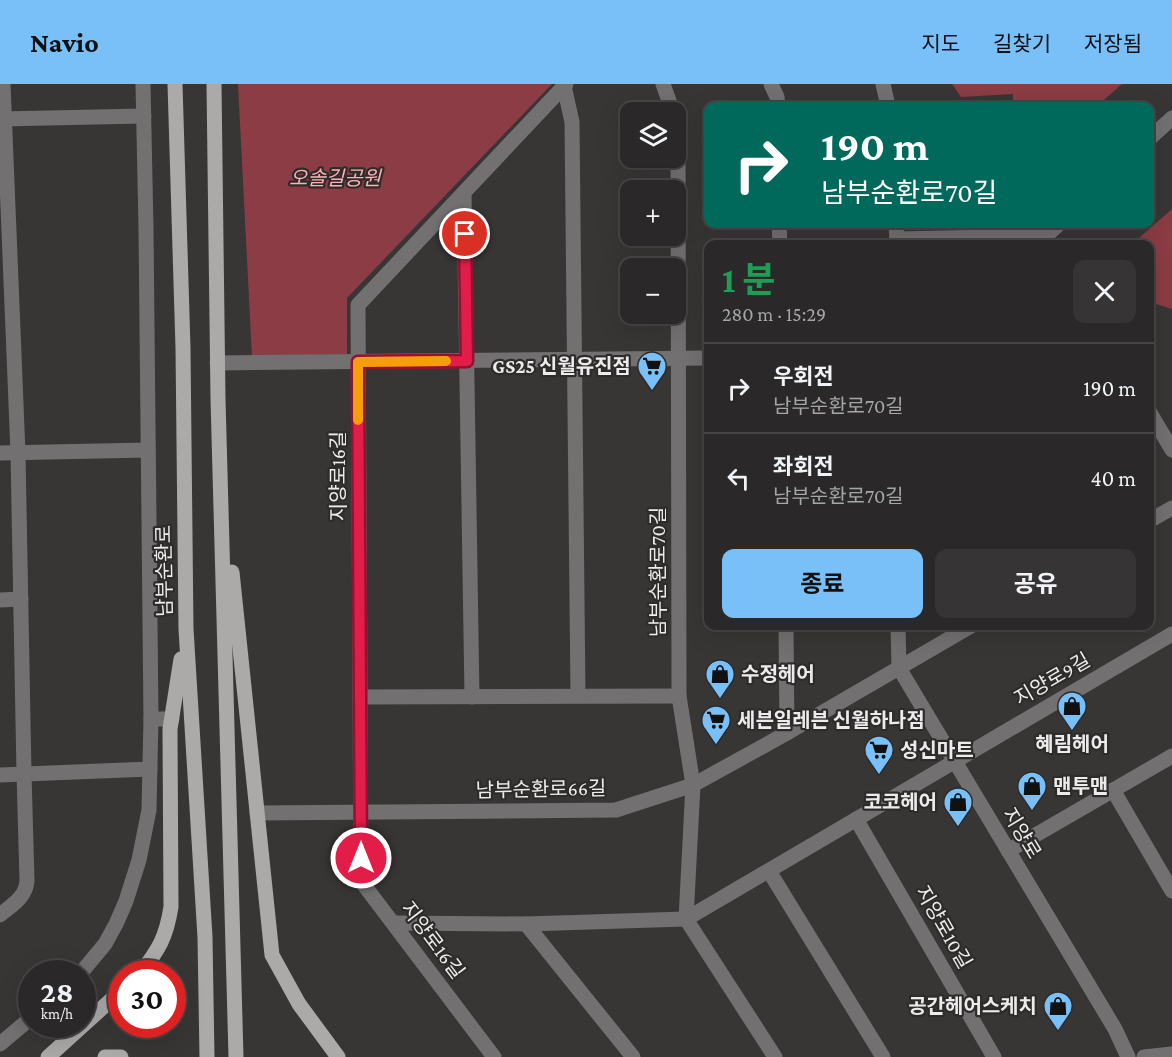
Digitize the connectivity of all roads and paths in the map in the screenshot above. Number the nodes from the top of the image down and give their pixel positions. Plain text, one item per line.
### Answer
1 (3, 84) edge
2 (143, 84) edge
3 (175, 84) edge
4 (214, 84) edge
5 (663, 84) edge
6 (771, 84) edge
7 (883, 84) edge
8 (565, 85) edge
9 (669, 102) edge
10 (777, 102) edge
11 (887, 102) edge
12 (144, 117) junction
13 (1172, 118) edge
14 (2, 119) edge
15 (1154, 134) edge
16 (678, 168) edge
17 (464, 192) junction
18 (897, 236) edge
19 (1049, 240) edge
20 (679, 358) junction
21 (704, 358) edge
22 (574, 359) junction
23 (467, 361) junction
24 (358, 362) junction
25 (217, 363) junction
26 (1154, 419) edge
27 (148, 450) junction
28 (1172, 450) edge
29 (0, 453) edge
30 (18, 453) junction
31 (220, 457) junction
32 (1172, 508) edge
33 (1154, 518) edge
34 (21, 599) junction
35 (0, 600) edge
36 (186, 629) junction
37 (786, 630) edge
38 (898, 630) edge
39 (964, 630) edge
40 (1172, 634) edge
41 (899, 668) junction
42 (578, 696) junction
43 (679, 696) junction
44 (360, 697) junction
45 (472, 697) junction
46 (151, 719) junction
47 (172, 719) junction
48 (788, 733) junction
49 (1172, 756) edge
50 (954, 761) junction
51 (150, 769) junction
52 (24, 774) junction
53 (0, 775) edge
54 (693, 785) junction
55 (1113, 790) junction
56 (257, 813) junction
57 (361, 813) junction
58 (856, 819) junction
59 (1008, 851) junction
60 (769, 870) junction
61 (1172, 891) edge
62 (0, 915) edge
63 (686, 919) junction
64 (394, 923) junction
65 (526, 924) junction
66 (92, 960) edge
67 (151, 960) edge
68 (108, 1003) edge
69 (18, 1029) edge
70 (0, 1044) edge
71 (1172, 1054) edge
72 (48, 1057) edge
73 (105, 1057) edge
74 (121, 1057) edge
75 (207, 1057) edge
76 (236, 1057) edge
77 (338, 1057) edge
78 (494, 1057) edge
79 (633, 1057) edge
80 (775, 1057) edge
81 (883, 1057) edge
82 (994, 1057) edge
83 (1128, 1057) edge
84 (1144, 1057) edge

1 - 14 street
2 - 12 street, 남부순환로
3 - 36 main road, 남부순환로
4 - 25 main road
5 - 9 street
6 - 10 street
7 - 11 street
8 - 17 street
8 - 22 street
12 - 14 street
12 - 27 street, 남부순환로
13 - 15 street
14 - 30 street
16 - 20 street, 남부순환로70길
17 - 23 street
17 - 24 street
18 - 19 street
20 - 21 street
20 - 22 street
20 - 43 street, 남부순환로70길
22 - 23 street
22 - 42 street
23 - 24 street
23 - 45 street
24 - 25 street
24 - 44 street, 지양로16길
25 - 31 main road
26 - 28 street
27 - 30 street
27 - 46 street, 남부순환로
29 - 30 street
30 - 34 street
31 - 56 main road
31 - 76 main road
32 - 33 street
34 - 35 street
34 - 52 street
36 - 47 main road
36 - 75 main road, 남부순환로
37 - 48 street
38 - 41 street, 지양로
39 - 41 street, 남부순환로66길
40 - 50 street, 지양로9길
41 - 48 street, 남부순환로66길
41 - 50 street, 지양로
42 - 43 street
42 - 45 street
43 - 54 street, 남부순환로70길
44 - 45 street
44 - 57 street, 지양로16길
46 - 47 street
46 - 51 street, 남부순환로
47 - 67 main road
48 - 54 street, 남부순환로66길
49 - 55 street
50 - 58 street
50 - 59 street, 지양로
51 - 52 street
51 - 66 street, 남부순환로
52 - 53 street
52 - 62 street
54 - 57 street, 남부순환로66길
54 - 63 street
55 - 59 street
55 - 61 street
56 - 57 street, 남부순환로66길
56 - 77 main road
57 - 64 street, 지양로16길
58 - 60 street
58 - 82 street, 지양로10길
59 - 83 street, 지양로
60 - 63 street
60 - 81 street
63 - 65 street
63 - 80 street
64 - 65 street
64 - 78 street, 지양로16길
65 - 79 street
68 - 72 main road
69 - 70 street
71 - 84 street
73 - 74 main road

